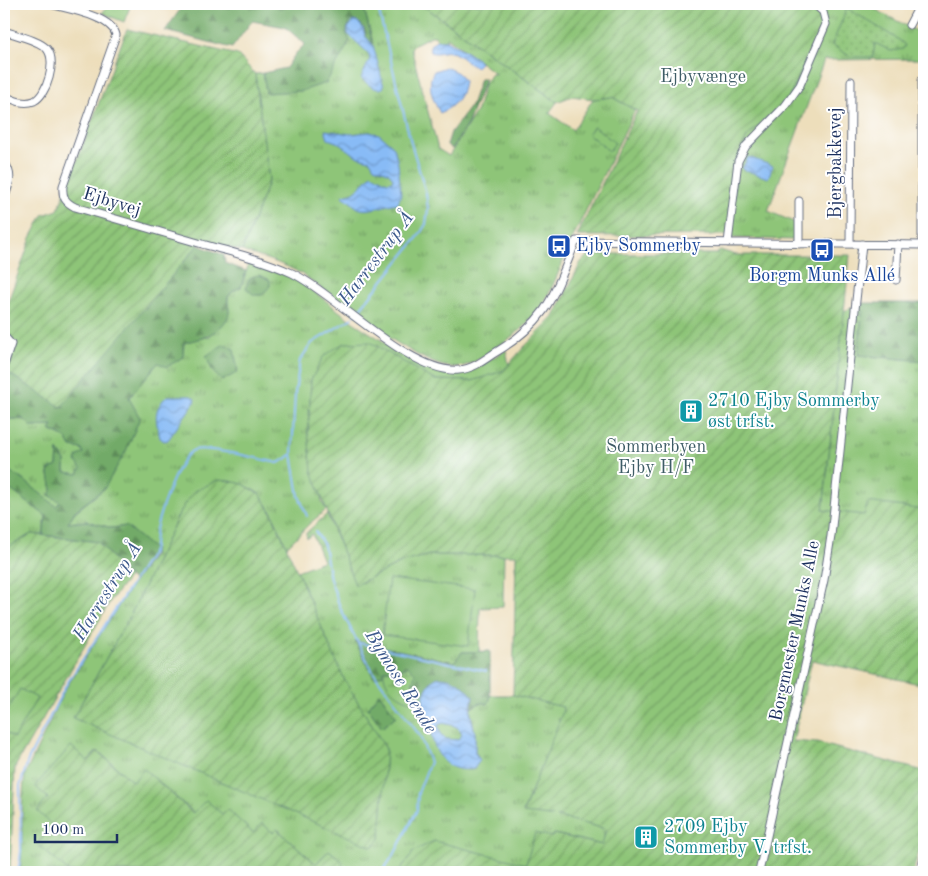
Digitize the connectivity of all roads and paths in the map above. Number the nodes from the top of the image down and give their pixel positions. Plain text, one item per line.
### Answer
1 (50, 4) edge
2 (814, 4) edge
3 (920, 4) edge
4 (909, 25) dead end
5 (4, 31) edge
6 (922, 80) dead end
7 (851, 81) dead end
8 (4, 96) edge
9 (4, 162) edge
10 (4, 199) edge
11 (799, 201) dead end
12 (576, 241) joint
13 (728, 243) junction
14 (799, 244) junction
15 (850, 244) junction
16 (862, 244) junction
17 (898, 244) junction
18 (923, 245) edge
19 (896, 280) dead end
20 (4, 336) edge
21 (4, 365) edge
22 (924, 858) edge
23 (759, 872) edge
24 (920, 872) edge

1 - 12 street, Ejbyvej
2 - 13 street
3 - 4 street
5 - 8 street
6 - 18 street, Bjergbakkevej
7 - 15 street, Bjergbakkevej
9 - 10 street
11 - 14 street, Bjergbakkevej
12 - 13 street, Bjergbakkevej
13 - 14 street, Bjergbakkevej
14 - 15 street, Bjergbakkevej
15 - 16 street, Bjergbakkevej
16 - 17 street, Bjergbakkevej
16 - 23 street, Borgmester Munks Alle
17 - 18 street, Bjergbakkevej
17 - 19 street
20 - 21 street
22 - 24 street

